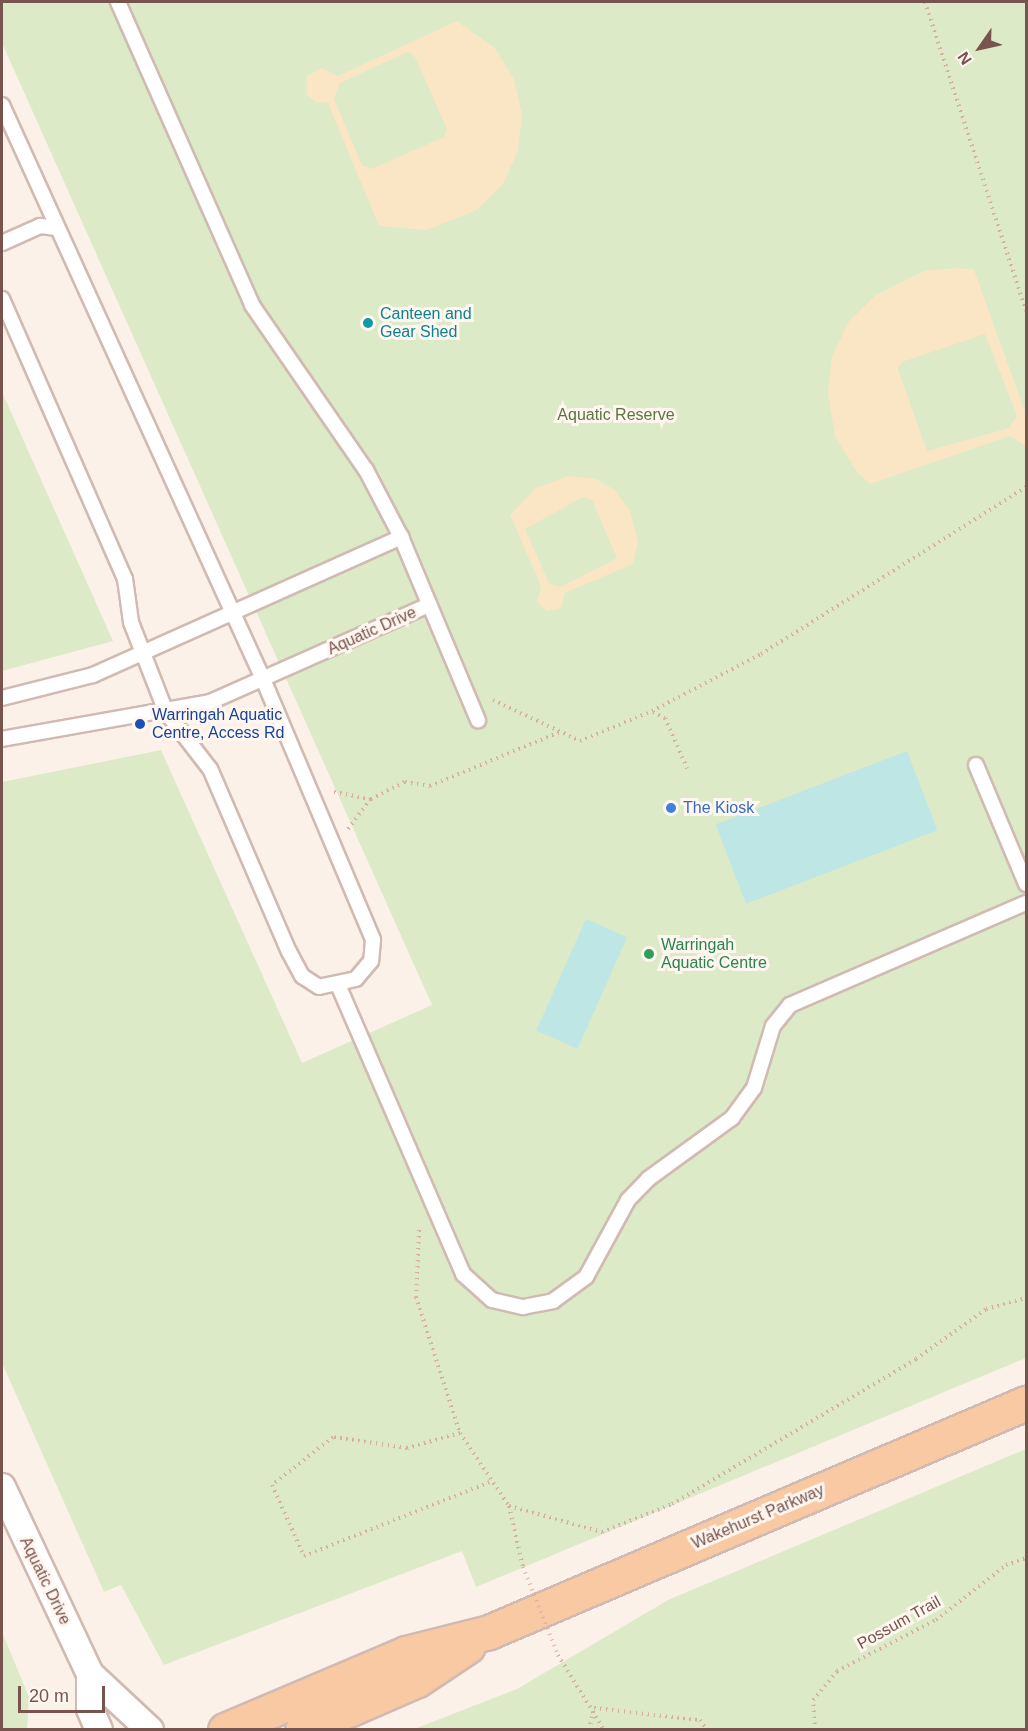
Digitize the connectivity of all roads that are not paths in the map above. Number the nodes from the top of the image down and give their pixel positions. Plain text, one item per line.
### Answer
1 (118, 2) edge
2 (2, 105) edge
3 (57, 228) junction
4 (2, 243) edge
5 (2, 299) edge
6 (401, 537) junction
7 (429, 605) junction
8 (231, 610) junction
9 (142, 653) junction
10 (263, 679) junction
11 (2, 698) edge
12 (166, 712) junction
13 (478, 720) dead end
14 (2, 739) edge
15 (976, 765) dead end
16 (1026, 884) edge
17 (1026, 903) edge
18 (339, 987) junction
19 (1026, 1403) edge
20 (2, 1487) edge
21 (489, 1632) junction
22 (90, 1674) junction
23 (99, 1730) edge
24 (150, 1730) edge
25 (225, 1730) edge
26 (302, 1730) edge

1 - 6 lane, Aquatic Drive
2 - 3 lane
3 - 4 lane
3 - 8 lane
5 - 9 lane
6 - 7 lane, Aquatic Drive
6 - 8 lane
7 - 10 lane, Aquatic Drive
7 - 13 lane
8 - 9 lane
8 - 10 lane
9 - 11 lane
9 - 12 lane
10 - 12 lane, Aquatic Drive
10 - 18 lane
12 - 14 lane, Aquatic Drive
12 - 18 lane
15 - 16 lane
17 - 18 lane
19 - 21 main road, Wakehurst Parkway
20 - 22 street, Aquatic Drive
21 - 25 main road, Wakehurst Parkway
21 - 26 main road, Wakehurst Parkway
22 - 23 street, Aquatic Drive
22 - 24 street, Aquatic Drive

